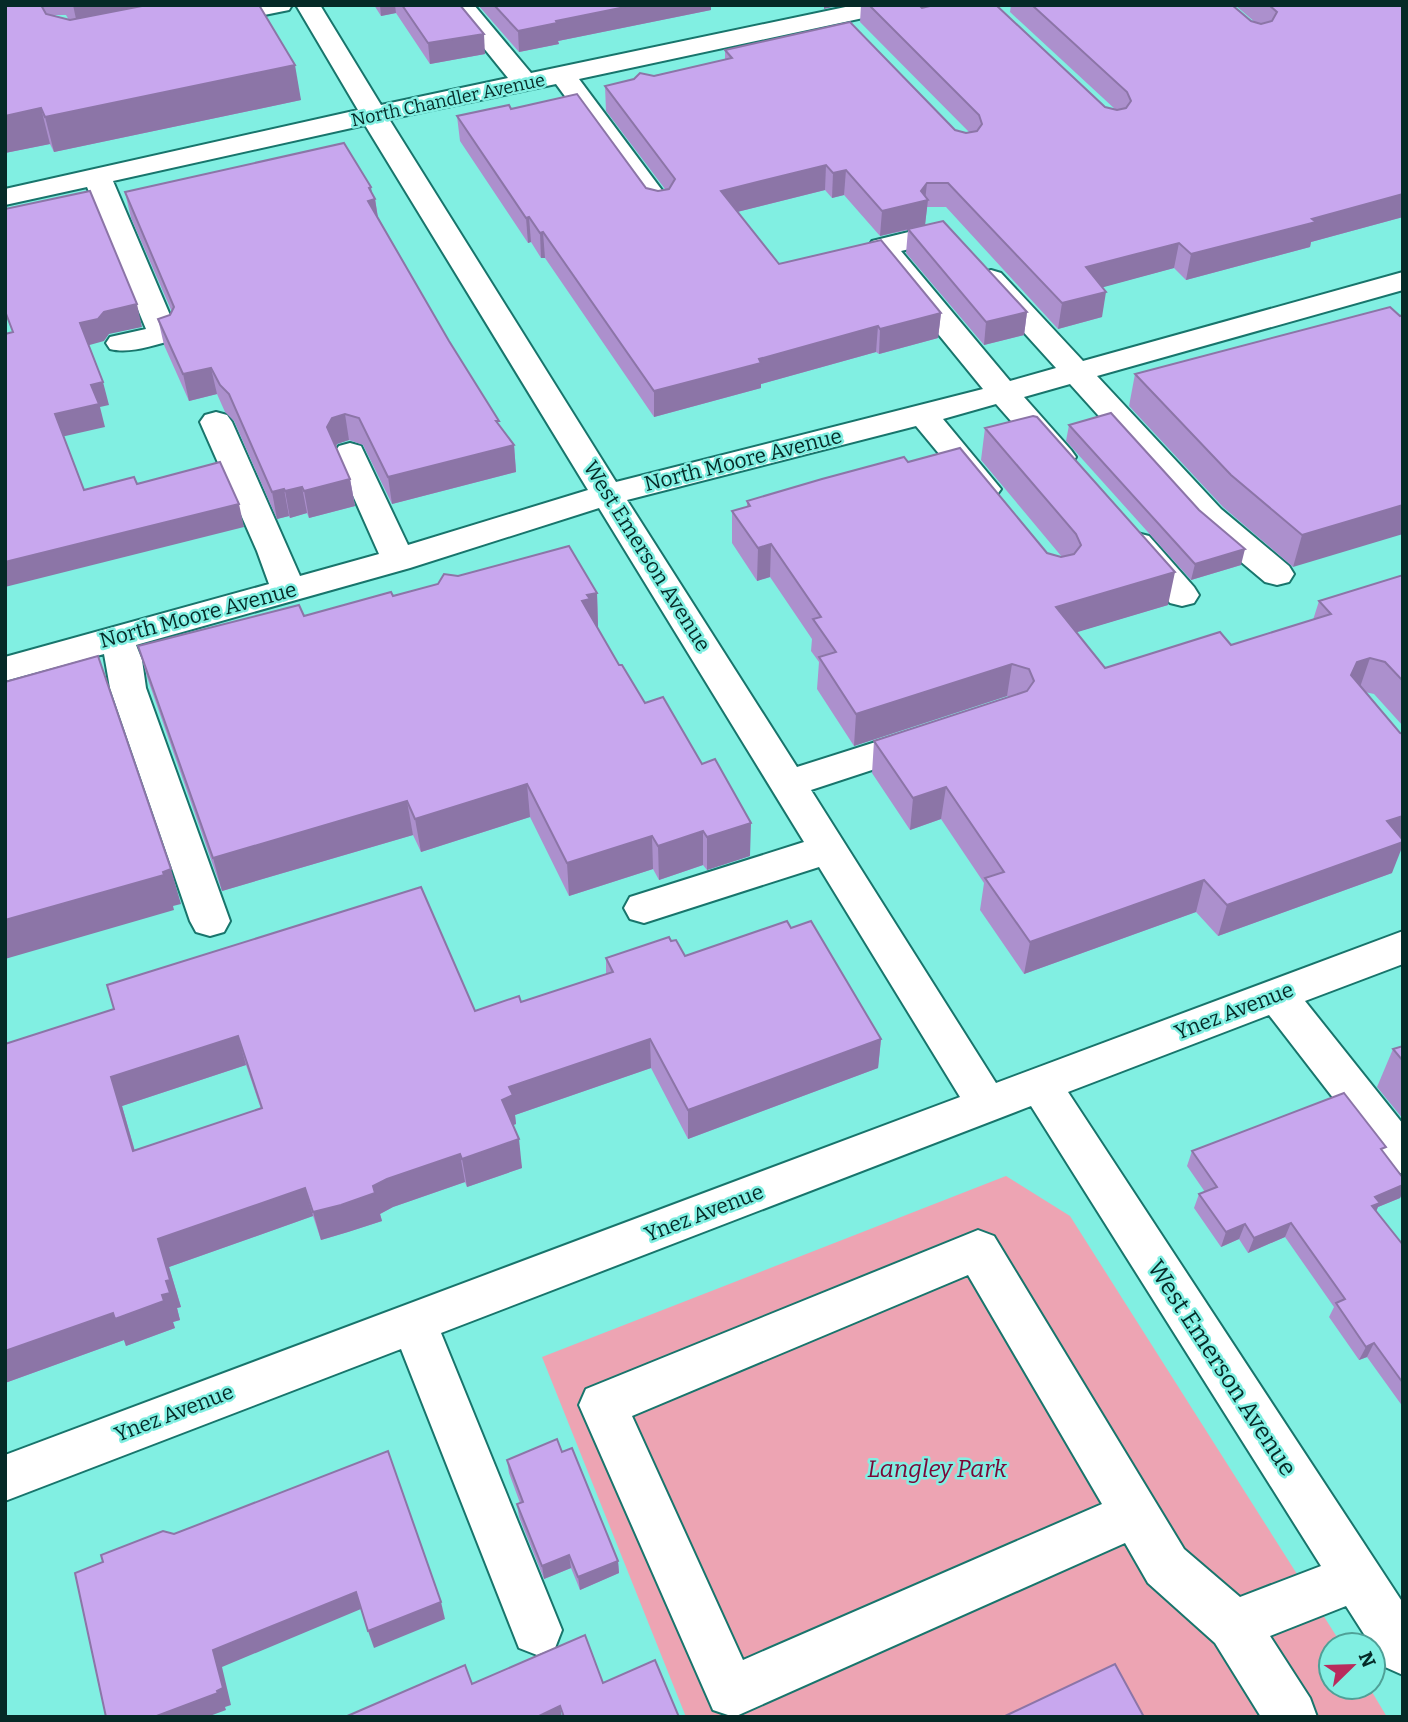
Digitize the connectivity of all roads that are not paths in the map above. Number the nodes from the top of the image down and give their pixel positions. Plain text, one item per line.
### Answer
1 (280, 5) edge
2 (308, 5) edge
3 (461, 5) edge
4 (891, 5) edge
5 (824, 14) edge
6 (187, 23) edge
7 (857, 37) edge
8 (564, 76) junction
9 (526, 84) junction
10 (374, 115) junction
11 (97, 177) junction
12 (5, 197) edge
13 (659, 205) edge
14 (1403, 281) edge
15 (1365, 291) junction
16 (1394, 318) edge
17 (121, 343) dead end
18 (1075, 373) junction
19 (1003, 393) junction
20 (923, 415) junction
21 (216, 422) dead end
22 (350, 453) edge
23 (1083, 484) edge
24 (609, 494) junction
25 (1006, 515) edge
26 (1119, 524) edge
27 (398, 560) junction
28 (1277, 574) dead end
29 (288, 590) junction
30 (1182, 595) dead end
31 (116, 638) junction
32 (5, 668) edge
33 (955, 729) edge
34 (788, 784) junction
35 (828, 849) junction
36 (644, 908) dead end
37 (211, 921) dead end
38 (1403, 947) edge
39 (1276, 994) junction
40 (1041, 1086) junction
41 (988, 1105) junction
42 (1403, 1156) edge
43 (414, 1322) junction
44 (5, 1478) edge
45 (1136, 1513) junction
46 (1357, 1577) junction
47 (1233, 1625) junction
48 (537, 1630) dead end
49 (1403, 1649) edge
50 (1291, 1717) edge

1 - 6 street
2 - 10 street, West Emerson Avenue
3 - 9 street
4 - 5 street, North Chandler Avenue
5 - 7 street
5 - 8 street, North Chandler Avenue
8 - 9 street, North Chandler Avenue
8 - 13 street
9 - 10 street, North Chandler Avenue
10 - 11 street, North Chandler Avenue
10 - 24 street, West Emerson Avenue
11 - 12 street, North Chandler Avenue
11 - 17 street
14 - 15 street, North Moore Avenue
15 - 16 street
15 - 18 street, North Moore Avenue
18 - 19 street, North Moore Avenue
18 - 19 street
18 - 28 street
19 - 20 street, North Moore Avenue
19 - 23 street
20 - 24 street, North Moore Avenue
20 - 25 street
21 - 29 street
22 - 27 street
24 - 27 street, North Moore Avenue
24 - 34 street, West Emerson Avenue
26 - 30 street
27 - 29 street, North Moore Avenue
29 - 31 street, North Moore Avenue
31 - 32 street, North Moore Avenue
31 - 37 street
33 - 34 street
34 - 35 street, West Emerson Avenue
35 - 36 street
35 - 41 street, West Emerson Avenue
38 - 39 street, Ynez Avenue
39 - 40 street, Ynez Avenue
39 - 42 street
40 - 41 street, Ynez Avenue
40 - 46 street, West Emerson Avenue
41 - 43 street, Ynez Avenue
43 - 44 street, Ynez Avenue
43 - 48 street
45 - 45 street
45 - 47 street
46 - 47 street
46 - 49 street, West Emerson Avenue
47 - 50 street

